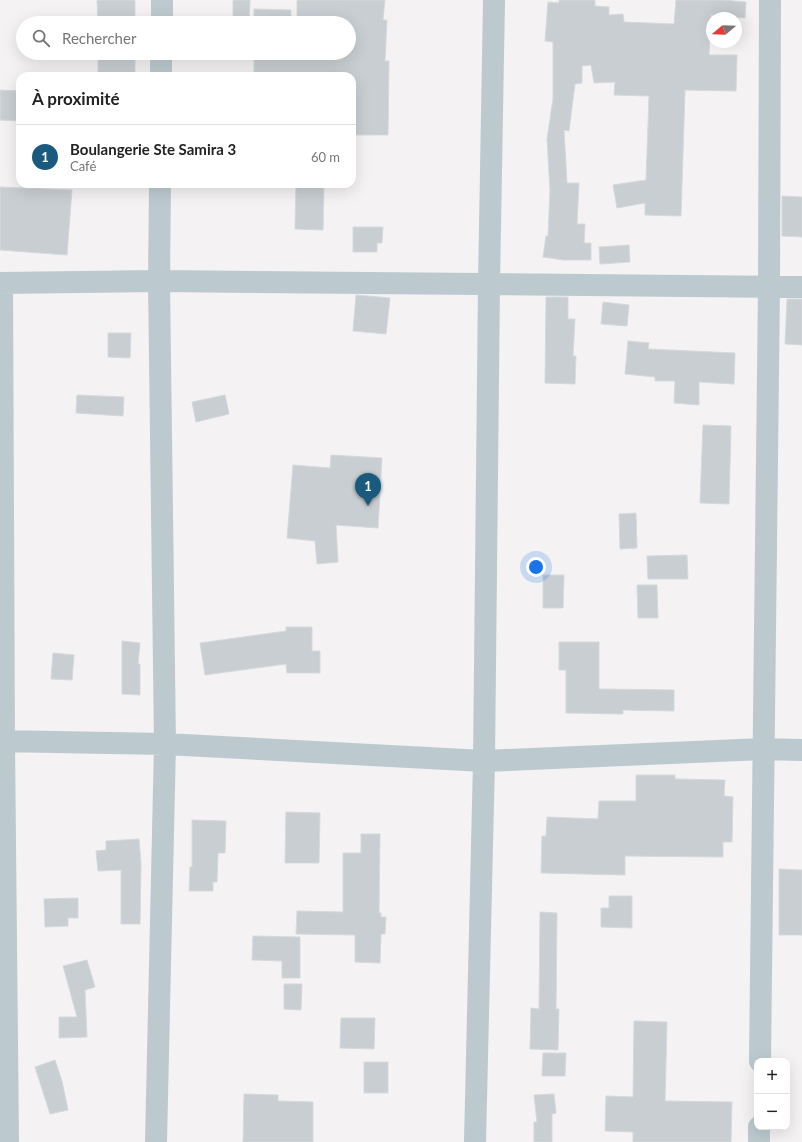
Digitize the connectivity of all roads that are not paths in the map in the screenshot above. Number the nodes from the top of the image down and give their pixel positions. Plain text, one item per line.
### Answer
1 (162, 0) edge
2 (494, 0) edge
3 (770, 0) edge
4 (162, 16) edge
5 (161, 60) edge
6 (161, 72) edge
7 (160, 188) edge
8 (158, 281) junction
9 (1, 283) edge
10 (489, 284) junction
11 (769, 286) junction
12 (802, 287) edge
13 (2, 741) edge
14 (165, 744) junction
15 (763, 749) junction
16 (802, 750) edge
17 (484, 761) junction
18 (760, 1058) edge
19 (759, 1130) edge
20 (8, 1142) edge
21 (156, 1142) edge
22 (475, 1142) edge
23 (759, 1142) edge

1 - 4 street
2 - 10 street
3 - 11 street
5 - 6 street
7 - 8 street
8 - 9 street
8 - 10 street
8 - 14 street
9 - 13 street
10 - 11 street
10 - 17 street
11 - 12 street
11 - 15 street
13 - 14 street
13 - 20 street
14 - 17 street
14 - 21 street
15 - 16 street
15 - 17 street
15 - 18 street
17 - 22 street
19 - 23 street

